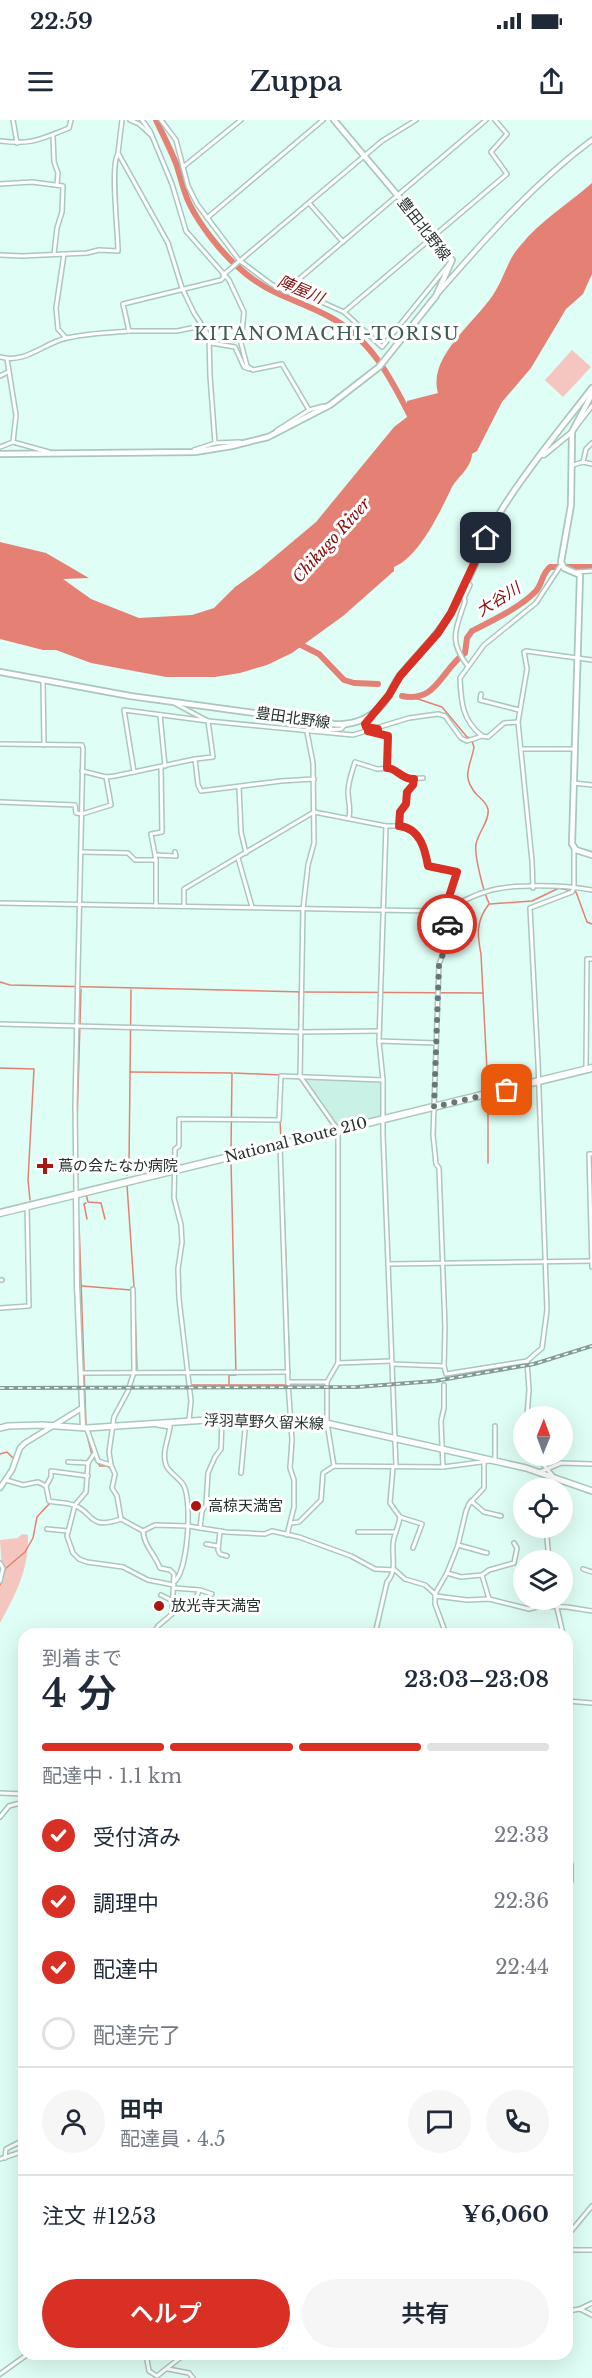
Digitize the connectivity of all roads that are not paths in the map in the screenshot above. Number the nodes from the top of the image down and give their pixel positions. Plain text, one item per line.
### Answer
1 (13, 120) edge
2 (70, 120) edge
3 (122, 120) edge
4 (130, 120) edge
5 (142, 120) edge
6 (160, 120) edge
7 (241, 120) edge
8 (323, 120) edge
9 (334, 120) edge
10 (416, 120) edge
11 (486, 120) edge
12 (495, 120) edge
13 (53, 136) junction
14 (152, 137) junction
15 (592, 140) edge
16 (0, 141) edge
17 (17, 143) junction
18 (118, 153) junction
19 (364, 156) junction
20 (183, 167) junction
21 (0, 184) edge
22 (57, 185) junction
23 (398, 195) junction
24 (309, 202) junction
25 (207, 218) junction
26 (433, 237) junction
27 (343, 242) junction
28 (54, 254) junction
29 (64, 254) junction
30 (0, 255) edge
31 (239, 260) junction
32 (452, 260) junction
33 (224, 276) junction
34 (182, 288) junction
35 (285, 291) junction
36 (436, 296) junction
37 (344, 312) junction
38 (202, 326) junction
39 (129, 330) junction
40 (66, 338) junction
41 (211, 343) junction
42 (0, 357) edge
43 (7, 359) junction
44 (249, 369) junction
45 (8, 372) junction
46 (0, 376) edge
47 (592, 388) edge
48 (592, 394) edge
49 (330, 405) junction
50 (592, 406) edge
51 (309, 410) junction
52 (572, 432) junction
53 (268, 437) junction
54 (13, 442) junction
55 (251, 442) junction
56 (215, 443) junction
57 (592, 443) edge
58 (0, 447) edge
59 (191, 452) junction
60 (0, 454) edge
61 (56, 454) junction
62 (541, 454) junction
63 (583, 462) junction
64 (592, 464) edge
65 (573, 465) junction
66 (561, 565) junction
67 (592, 571) edge
68 (576, 572) junction
69 (466, 582) junction
70 (577, 657) junction
71 (592, 660) edge
72 (467, 665) junction
73 (0, 672) edge
74 (43, 681) junction
75 (481, 694) dead end
76 (174, 703) junction
77 (519, 711) junction
78 (373, 714) junction
79 (160, 715) junction
80 (208, 721) junction
81 (518, 722) junction
82 (346, 724) junction
83 (378, 729) junction
84 (368, 731) junction
85 (308, 732) junction
86 (482, 736) junction
87 (0, 744) edge
88 (44, 745) junction
89 (521, 749) junction
90 (574, 749) junction
91 (195, 759) junction
92 (163, 766) junction
93 (387, 768) junction
94 (82, 771) junction
95 (134, 772) junction
96 (106, 777) junction
97 (423, 778) dead end
98 (314, 779) junction
99 (414, 779) junction
100 (573, 783) junction
101 (592, 785) edge
102 (239, 786) junction
103 (0, 802) edge
104 (314, 812) junction
105 (82, 814) junction
106 (349, 818) junction
107 (386, 826) junction
108 (399, 826) junction
109 (574, 847) junction
110 (81, 852) junction
111 (175, 852) dead end
112 (246, 853) junction
113 (592, 855) edge
114 (155, 857) junction
115 (238, 858) junction
116 (574, 887) junction
117 (533, 888) junction
118 (592, 890) edge
119 (0, 903) edge
120 (81, 905) junction
121 (156, 906) junction
122 (184, 906) junction
123 (252, 907) junction
124 (303, 909) junction
125 (446, 909) junction
126 (383, 910) junction
127 (592, 959) edge
128 (0, 1024) edge
129 (78, 1026) junction
130 (380, 1031) junction
131 (301, 1032) junction
132 (379, 1041) junction
133 (436, 1043) junction
134 (589, 1069) edge
135 (300, 1076) junction
136 (383, 1080) junction
137 (539, 1082) junction
138 (434, 1107) junction
139 (383, 1119) junction
140 (338, 1130) junction
141 (280, 1145) junction
142 (592, 1154) edge
143 (174, 1169) junction
144 (591, 1184) edge
145 (76, 1193) junction
146 (27, 1205) junction
147 (0, 1213) edge
148 (592, 1261) edge
149 (442, 1262) junction
150 (545, 1262) junction
151 (388, 1264) junction
152 (592, 1267) edge
153 (133, 1288) dead end
154 (0, 1308) edge
155 (527, 1361) junction
156 (338, 1363) junction
157 (391, 1363) junction
158 (444, 1366) junction
159 (134, 1372) junction
160 (288, 1372) junction
161 (81, 1373) junction
162 (188, 1373) junction
163 (288, 1382) junction
164 (327, 1382) junction
165 (444, 1385) dead end
166 (527, 1406) edge
167 (82, 1407) junction
168 (222, 1419) junction
169 (246, 1419) junction
170 (291, 1420) junction
171 (188, 1421) junction
172 (327, 1423) junction
173 (170, 1424) junction
174 (53, 1425) junction
175 (113, 1426) junction
176 (495, 1426) dead end
177 (0, 1428) edge
178 (85, 1428) junction
179 (394, 1438) junction
180 (441, 1448) junction
181 (94, 1454) junction
182 (68, 1461) dead end
183 (493, 1461) junction
184 (88, 1463) junction
185 (484, 1463) junction
186 (592, 1464) edge
187 (111, 1465) junction
188 (334, 1466) junction
189 (394, 1466) junction
190 (545, 1466) edge
191 (443, 1467) junction
192 (548, 1469) junction
193 (540, 1472) junction
194 (241, 1473) dead end
195 (88, 1476) junction
196 (553, 1476) junction
197 (6, 1480) junction
198 (46, 1486) junction
199 (0, 1488) edge
200 (592, 1491) edge
201 (471, 1501) junction
202 (75, 1505) junction
203 (501, 1516) dead end
204 (400, 1517) junction
205 (121, 1519) junction
206 (291, 1523) junction
207 (188, 1526) junction
208 (47, 1528) dead end
209 (200, 1528) junction
210 (143, 1531) junction
211 (220, 1531) junction
212 (68, 1532) junction
213 (358, 1532) dead end
214 (396, 1532) junction
215 (287, 1535) junction
216 (514, 1543) dead end
217 (206, 1544) dead end
218 (458, 1545) junction
219 (218, 1546) junction
220 (413, 1548) dead end
221 (487, 1553) dead end
222 (227, 1556) dead end
223 (0, 1563) edge
224 (583, 1569) dead end
225 (393, 1570) junction
226 (592, 1572) edge
227 (447, 1573) junction
228 (482, 1575) junction
229 (0, 1581) edge
230 (174, 1585) junction
231 (200, 1590) junction
232 (212, 1594) dead end
233 (161, 1595) dead end
234 (435, 1595) junction
235 (489, 1599) junction
236 (172, 1601) junction
237 (592, 1604) edge
238 (513, 1605) edge
239 (192, 1607) dead end
240 (573, 1609) edge
241 (557, 1610) edge
242 (590, 1611) edge
243 (157, 1628) edge
244 (376, 1628) edge
245 (444, 1628) edge
246 (561, 1628) edge
247 (573, 1701) edge
248 (592, 1703) edge
249 (0, 1793) edge
250 (18, 1794) edge
251 (18, 1804) edge
252 (0, 1817) edge
253 (18, 2143) edge
254 (18, 2153) edge
255 (2, 2158) edge
256 (592, 2206) edge
257 (573, 2229) edge
258 (573, 2250) edge
259 (592, 2250) edge
260 (592, 2302) edge
261 (580, 2309) junction
262 (573, 2310) edge
263 (592, 2315) edge
264 (20, 2360) edge
265 (148, 2360) edge
266 (178, 2360) edge
267 (168, 2369) junction
268 (0, 2374) edge
269 (193, 2378) edge

1 - 17 street
2 - 13 street
3 - 18 street
4 - 14 street
5 - 14 street
6 - 20 street
7 - 20 street
8 - 25 street
9 - 19 main road, 豊田北野線
10 - 19 street
11 - 23 street
12 - 26 street
13 - 17 street
13 - 22 street
14 - 33 street
15 - 36 street
16 - 17 street
18 - 29 street
18 - 34 street
19 - 23 main road, 豊田北野線
19 - 24 street
20 - 25 street
21 - 22 street
22 - 28 street
23 - 26 main road, 豊田北野線
23 - 27 street
24 - 27 street
24 - 31 street
25 - 31 street
26 - 32 main road, 豊田北野線
26 - 37 street
27 - 35 street
28 - 29 street
28 - 30 street
29 - 40 street
31 - 33 street
31 - 35 street
32 - 36 main road, 豊田北野線
32 - 37 street
33 - 34 street
33 - 44 street
34 - 38 street
34 - 39 street
35 - 37 street
36 - 49 main road, 豊田北野線
38 - 39 street
38 - 41 street
39 - 40 street
40 - 43 street
41 - 44 street
41 - 56 street
42 - 43 street
43 - 45 street
44 - 51 street
45 - 46 street
45 - 54 street
47 - 62 main road
48 - 52 main road
49 - 51 street
49 - 53 main road, 豊田北野線
50 - 52 street
51 - 53 street
52 - 62 street
52 - 65 main road
53 - 55 main road, 豊田北野線
54 - 58 street
54 - 61 street
55 - 56 street
55 - 59 main road, 豊田北野線
56 - 59 street
57 - 63 street
59 - 61 main road, 豊田北野線
60 - 61 main road, 豊田北野線
62 - 69 main road
63 - 64 street
63 - 65 street
65 - 66 main road
66 - 68 main road
66 - 72 street
67 - 68 street
68 - 70 main road
69 - 72 street
69 - 78 main road
70 - 71 street
70 - 77 street
70 - 90 main road
72 - 86 street
73 - 74 main road, 豊田北野線
74 - 76 main road, 豊田北野線
74 - 88 street
75 - 77 street
76 - 80 street
76 - 82 main road, 豊田北野線
77 - 81 street
78 - 82 main road, 豊田北野線
78 - 83 street
79 - 80 street
79 - 92 street
79 - 95 street
80 - 85 street
80 - 91 street
81 - 86 street
81 - 89 street
82 - 85 street
83 - 84 street
83 - 86 street
84 - 85 street
84 - 93 street
85 - 98 street
87 - 88 street
88 - 94 street
89 - 90 street
89 - 117 street
90 - 100 main road
91 - 92 street
91 - 102 street
92 - 95 street
92 - 114 street
93 - 99 street
93 - 106 street
94 - 96 street
94 - 105 street
95 - 96 street
96 - 105 street
97 - 99 street
98 - 102 street
98 - 104 street
99 - 108 street
100 - 101 street
100 - 109 main road
102 - 112 street
103 - 105 street
104 - 106 street
104 - 112 street
104 - 124 street
105 - 110 street
106 - 107 street
107 - 108 street
107 - 126 street
108 - 125 street
109 - 113 main road
109 - 116 street
110 - 114 street
110 - 120 street
111 - 114 street
112 - 115 street
114 - 121 street
115 - 122 street
115 - 123 street
116 - 117 street
116 - 118 street
116 - 137 street
117 - 125 street
119 - 120 street
120 - 121 street
120 - 129 street
121 - 122 street
122 - 123 street
123 - 124 street
124 - 126 street
124 - 131 street
125 - 126 street
125 - 133 street
126 - 130 street
127 - 134 street
128 - 129 street
129 - 131 street
129 - 145 street
130 - 131 street
130 - 132 street
131 - 135 street
132 - 133 street
132 - 136 street
133 - 138 street
134 - 137 highway, National Route 210
135 - 136 street
135 - 140 street
135 - 143 street
136 - 139 street
137 - 138 highway, National Route 210
137 - 150 street
138 - 139 highway, National Route 210
138 - 149 street
139 - 140 highway, National Route 210
139 - 151 street
140 - 141 highway, National Route 210
140 - 156 street
141 - 143 highway, National Route 210
141 - 160 street
142 - 144 street
143 - 145 highway, National Route 210
143 - 162 street
144 - 148 street
145 - 146 highway, National Route 210
145 - 161 street
146 - 147 highway, National Route 210
146 - 154 street
148 - 150 street
148 - 152 street
149 - 150 street
149 - 151 street
149 - 158 street
150 - 155 street
151 - 157 street
153 - 159 street
155 - 158 street
155 - 166 street
156 - 157 street
156 - 164 street
157 - 158 street
157 - 179 street
159 - 161 street
159 - 162 street
159 - 175 street
160 - 162 street
160 - 163 street
161 - 167 street
162 - 171 street
163 - 164 street
163 - 170 street
164 - 172 street
165 - 180 street
167 - 174 street
167 - 178 street
168 - 169 main road, 浮羽草野久留米線
168 - 171 main road, 浮羽草野久留米線
168 - 209 street
169 - 170 main road, 浮羽草野久留米線
169 - 194 street
170 - 172 main road, 浮羽草野久留米線
170 - 206 street
171 - 173 main road, 浮羽草野久留米線
172 - 179 main road, 浮羽草野久留米線
172 - 188 street
173 - 175 main road, 浮羽草野久留米線
173 - 207 street
174 - 177 main road, 浮羽草野久留米線
174 - 178 main road, 浮羽草野久留米線
174 - 197 street
175 - 178 main road, 浮羽草野久留米線
175 - 187 street
176 - 183 street
178 - 181 street
179 - 180 main road, 浮羽草野久留米線
179 - 189 street
180 - 183 main road, 浮羽草野久留米線
180 - 191 street
181 - 184 street
181 - 187 street
182 - 184 street
183 - 185 street
183 - 193 main road, 浮羽草野久留米線
184 - 195 street
185 - 191 street
185 - 201 street
186 - 192 street
187 - 205 street
188 - 189 street
188 - 206 street
189 - 191 street
189 - 204 street
190 - 192 street
192 - 193 street
192 - 196 street
193 - 196 main road, 浮羽草野久留米線
195 - 198 street
195 - 202 street
196 - 200 main road, 浮羽草野久留米線
197 - 198 street
197 - 199 street
198 - 202 street
201 - 203 street
201 - 218 street
202 - 205 street
202 - 212 street
204 - 214 street
204 - 220 street
205 - 210 street
206 - 215 street
207 - 209 street
207 - 210 street
207 - 230 street
208 - 212 street
209 - 211 street
210 - 230 street
211 - 215 street
211 - 219 street
212 - 230 street
213 - 214 street
214 - 225 street
215 - 225 street
216 - 228 street
217 - 219 street
218 - 221 street
218 - 227 street
219 - 222 street
223 - 229 street
224 - 226 street
225 - 234 street
225 - 244 street
227 - 228 street
227 - 234 street
228 - 235 street
230 - 231 street
230 - 236 street
231 - 232 street
231 - 239 street
233 - 236 street
234 - 235 street
234 - 245 street
235 - 238 street
236 - 243 street
237 - 242 street
240 - 242 street
241 - 246 street
247 - 248 street
249 - 250 street
251 - 252 street
253 - 255 street
254 - 255 street
256 - 257 street
258 - 259 street
260 - 261 street
261 - 262 street
261 - 263 street
264 - 268 street
265 - 267 street
266 - 267 street
267 - 269 street

